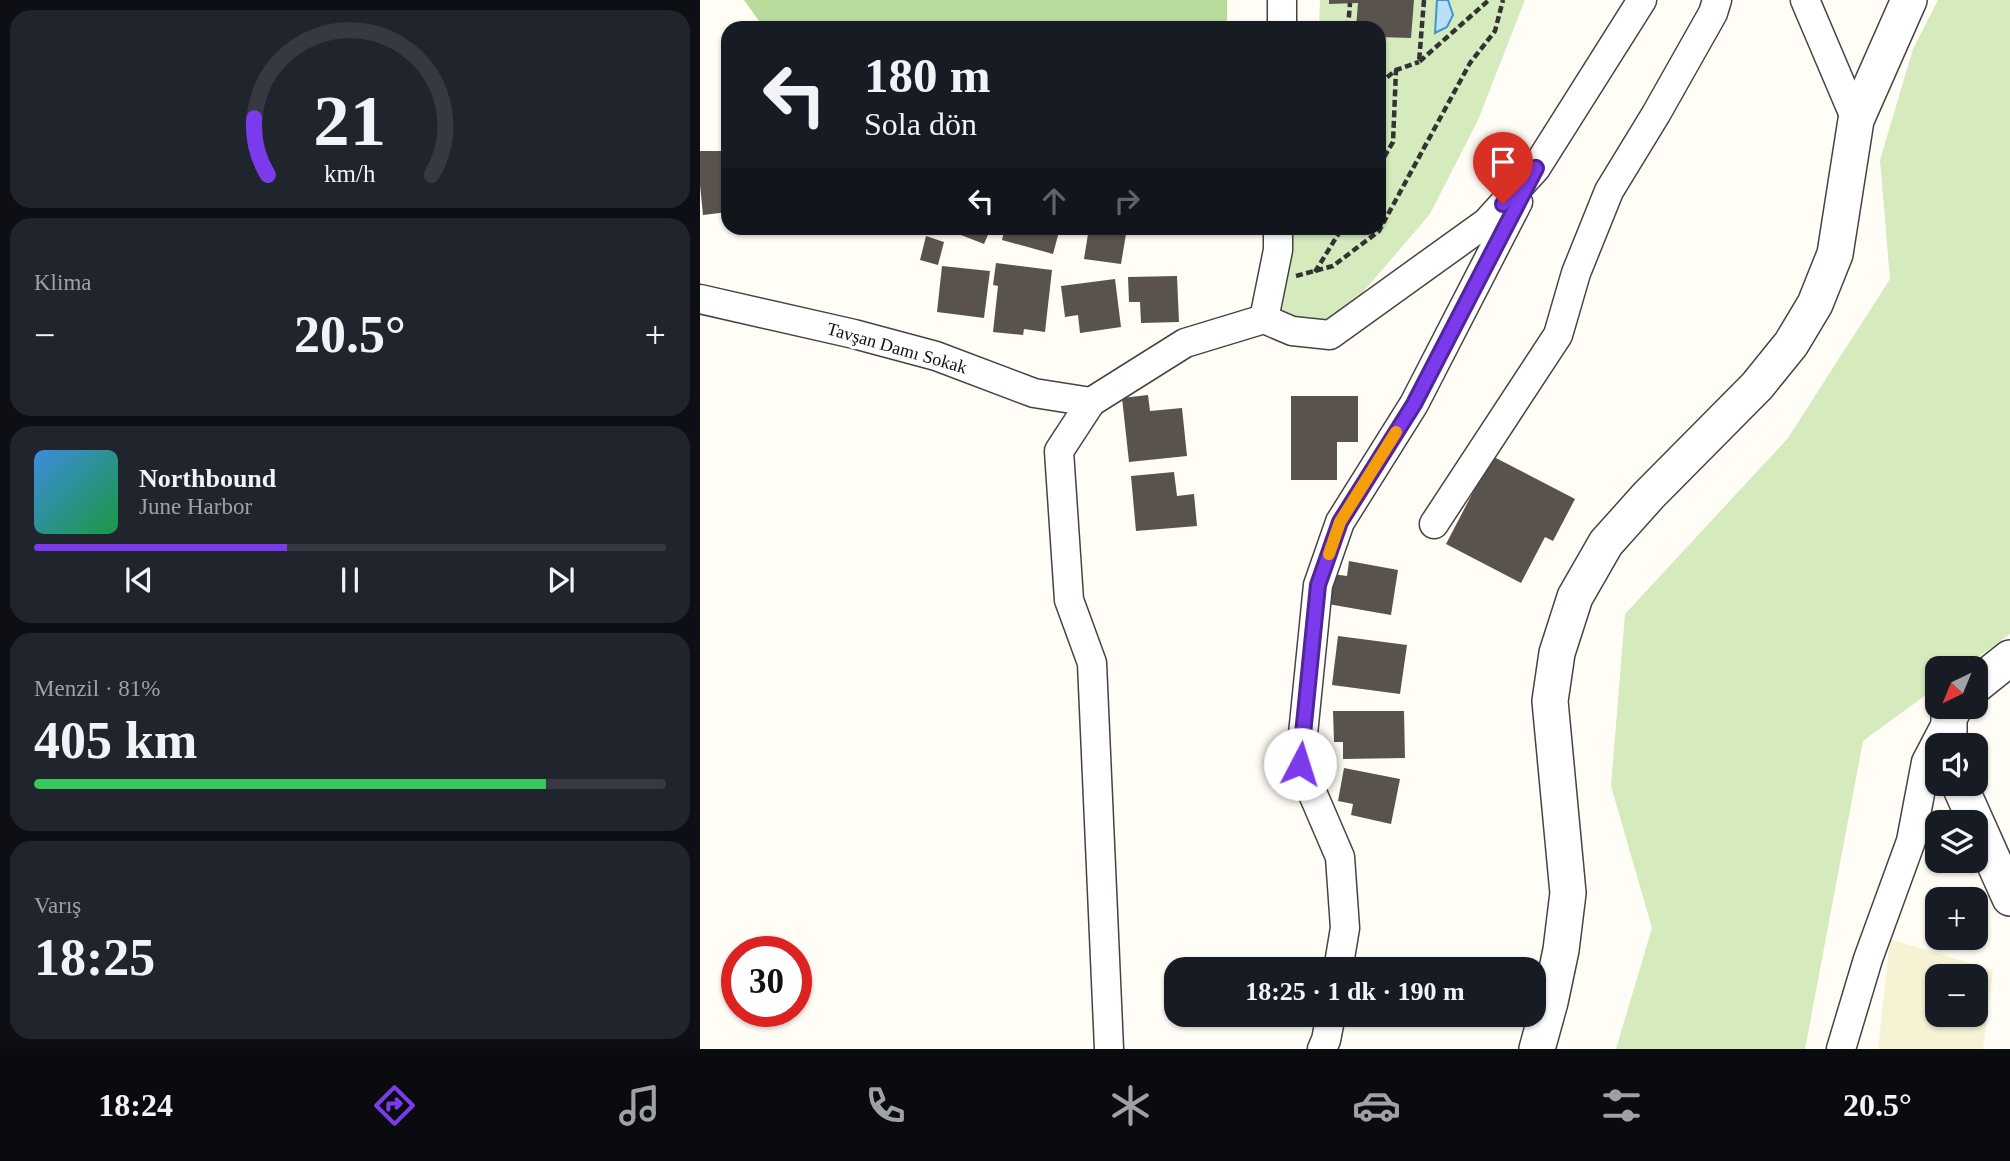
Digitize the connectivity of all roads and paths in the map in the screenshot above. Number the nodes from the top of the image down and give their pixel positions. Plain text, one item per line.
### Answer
1 (1282, 0) edge
2 (1424, 0) edge
3 (1489, 0) edge
4 (1503, 0) edge
5 (1642, 0) edge
6 (1717, 0) edge
7 (1805, 0) edge
8 (1909, 0) edge
9 (1350, 3) dead end
10 (1282, 21) edge
11 (1349, 21) edge
12 (1419, 62) junction
13 (1396, 70) junction
14 (1386, 78) edge
15 (1856, 120) junction
16 (1386, 155) edge
17 (1536, 168) junction
18 (1386, 217) edge
19 (1278, 235) edge
20 (1338, 235) edge
21 (1373, 235) edge
22 (1315, 272) junction
23 (1271, 282) junction
24 (700, 299) edge
25 (1264, 319) junction
26 (1091, 402) junction
27 (1434, 524) dead end
28 (2010, 658) edge
29 (1988, 675) edge
30 (1951, 723) edge
31 (1964, 796) edge
32 (2010, 898) edge
33 (1340, 957) edge
34 (1329, 1027) edge
35 (1109, 1049) edge
36 (1322, 1049) edge
37 (1536, 1049) edge
38 (1840, 1049) edge

1 - 10 street
2 - 12 path
3 - 12 path
4 - 18 path
5 - 17 street
6 - 27 street
7 - 15 street
8 - 15 street
9 - 11 path
12 - 13 path
13 - 14 path
13 - 16 path
15 - 37 street
17 - 25 street
17 - 33 street
19 - 23 street
20 - 22 path
21 - 22 path
22 - 23 path
23 - 25 street
24 - 26 street, Tavşan Damı Sokak
25 - 26 street
26 - 35 street
28 - 29 street
30 - 38 street
31 - 32 street
34 - 36 street

